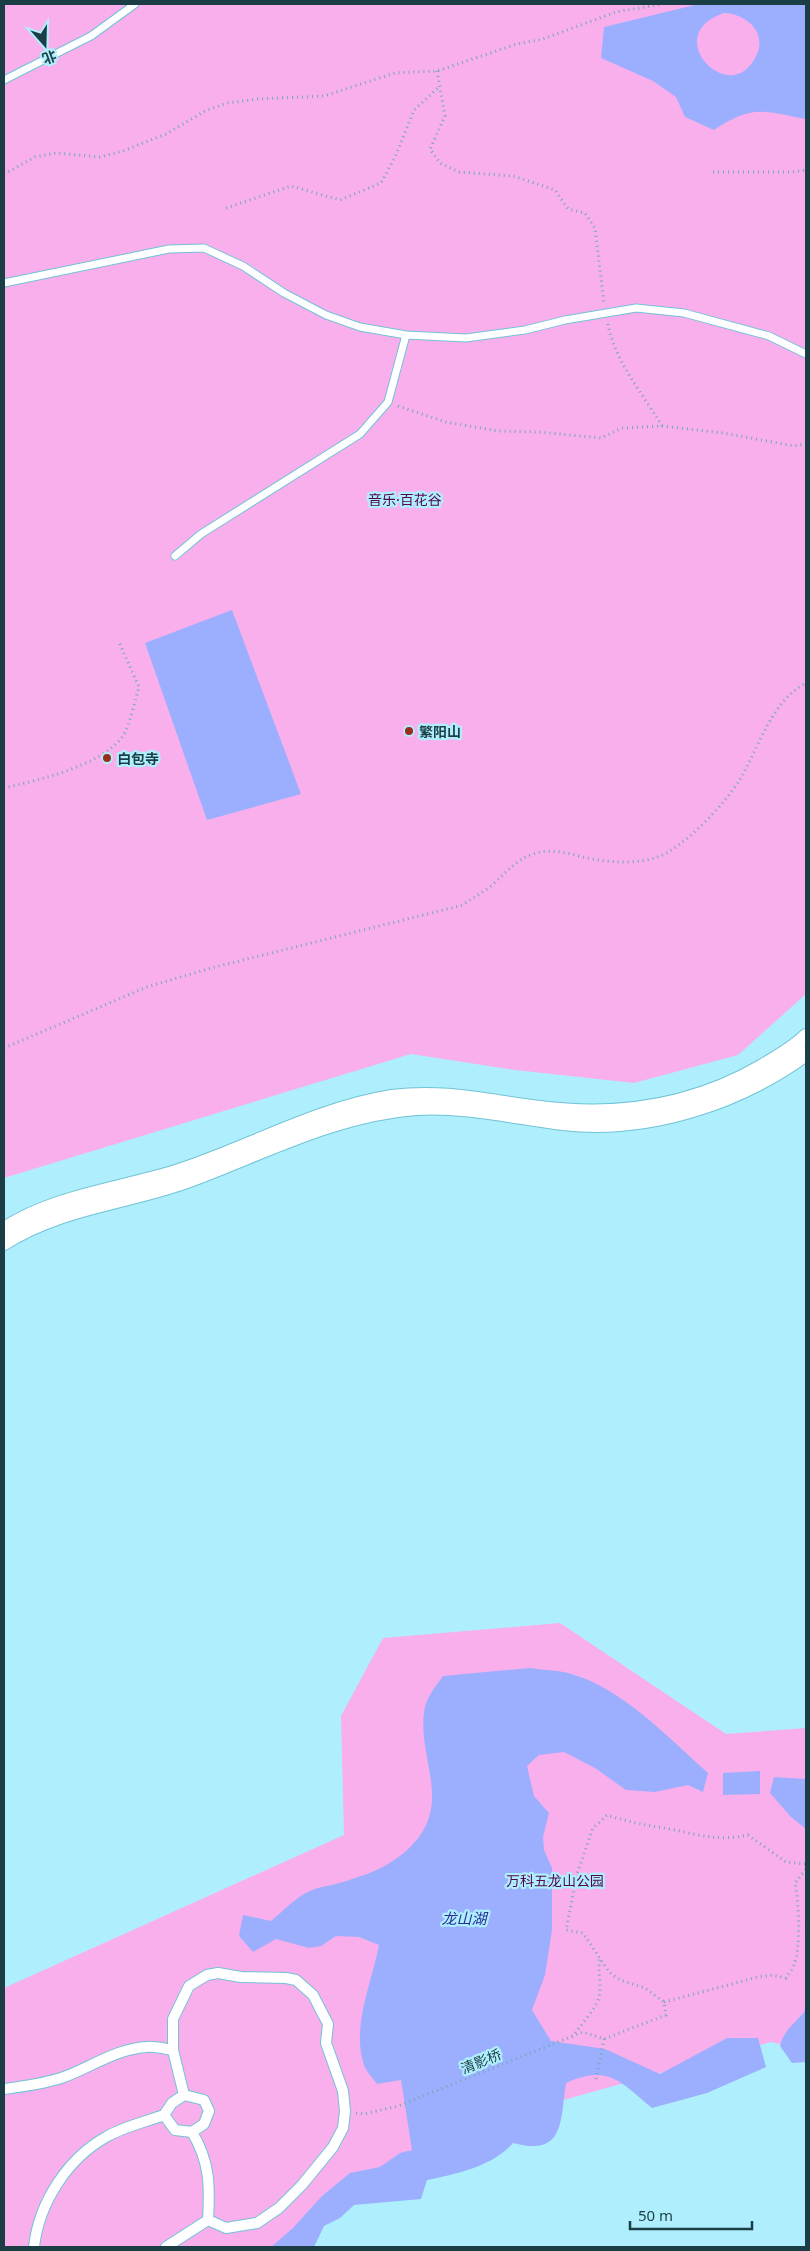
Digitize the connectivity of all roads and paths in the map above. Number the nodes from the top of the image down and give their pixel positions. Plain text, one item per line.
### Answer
1 (136, 4) edge
2 (663, 4) edge
3 (437, 70) junction
4 (4, 80) edge
5 (440, 86) junction
6 (806, 170) edge
7 (713, 172) dead end
8 (4, 174) edge
9 (226, 208) dead end
10 (4, 283) edge
11 (606, 314) junction
12 (406, 335) junction
13 (806, 354) edge
14 (388, 402) junction
15 (662, 426) junction
16 (806, 444) edge
17 (175, 556) dead end
18 (119, 642) dead end
19 (806, 683) edge
20 (4, 788) edge
21 (806, 1036) edge
22 (4, 1048) edge
23 (806, 1054) edge
24 (4, 1230) edge
25 (4, 1243) edge
26 (806, 1864) edge
27 (806, 1869) edge
28 (600, 1957) junction
29 (664, 2002) junction
30 (572, 2037) junction
31 (604, 2039) junction
32 (173, 2050) junction
33 (596, 2079) dead end
34 (4, 2089) edge
35 (184, 2096) junction
36 (346, 2111) junction
37 (164, 2116) junction
38 (192, 2132) junction
39 (208, 2220) junction
40 (34, 2247) edge
41 (166, 2247) edge

1 - 4 lane
2 - 3 path
3 - 5 path
3 - 8 path
5 - 9 path
5 - 11 path
6 - 7 path
10 - 12 lane
11 - 12 lane
11 - 13 lane
11 - 15 path
12 - 14 lane
14 - 15 path
14 - 17 lane
15 - 16 path
18 - 20 path
19 - 22 path
21 - 24 street
23 - 25 street
26 - 28 path
27 - 29 path
28 - 29 path
28 - 30 path
29 - 31 path
30 - 31 path
30 - 36 path, 清影桥
31 - 33 path
32 - 34 street
32 - 35 street
32 - 36 street
35 - 37 street
35 - 38 street
36 - 39 street
37 - 38 street
37 - 40 street
38 - 39 street
39 - 41 street

